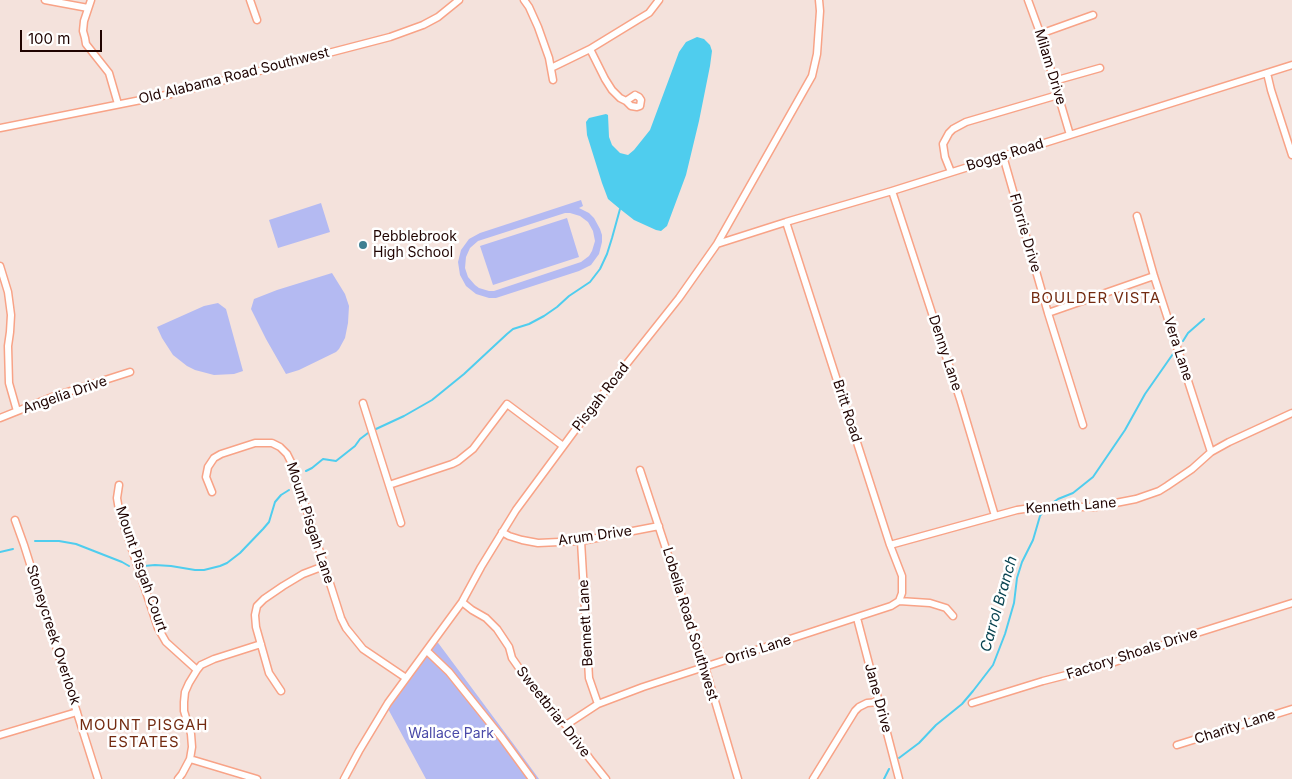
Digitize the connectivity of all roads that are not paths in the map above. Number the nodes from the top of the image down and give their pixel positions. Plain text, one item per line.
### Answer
1 (46, 0) edge
2 (91, 0) edge
3 (250, 0) edge
4 (459, 0) edge
5 (524, 0) edge
6 (659, 0) edge
7 (820, 0) edge
8 (1028, 0) edge
9 (88, 8) junction
10 (1093, 15) dead end
11 (257, 20) dead end
12 (1040, 34) junction
13 (590, 49) junction
14 (1292, 65) edge
15 (550, 68) junction
16 (1100, 68) dead end
17 (1266, 73) junction
18 (553, 80) dead end
19 (1054, 81) junction
20 (1058, 95) junction
21 (626, 101) dead end
22 (118, 104) junction
23 (0, 128) edge
24 (1070, 134) junction
25 (1292, 155) edge
26 (1003, 156) junction
27 (951, 172) junction
28 (892, 191) junction
29 (1137, 216) dead end
30 (786, 222) junction
31 (717, 244) junction
32 (0, 266) edge
33 (1154, 276) junction
34 (1048, 313) junction
35 (130, 372) dead end
36 (363, 403) dead end
37 (17, 411) junction
38 (1292, 413) edge
39 (0, 418) edge
40 (1083, 424) dead end
41 (563, 446) junction
42 (1211, 452) junction
43 (640, 470) dead end
44 (119, 485) dead end
45 (389, 485) junction
46 (212, 492) dead end
47 (995, 516) junction
48 (15, 520) dead end
49 (401, 522) dead end
50 (659, 526) junction
51 (502, 532) junction
52 (582, 541) junction
53 (890, 545) junction
54 (324, 566) junction
55 (899, 600) junction
56 (462, 602) junction
57 (1292, 603) edge
58 (953, 616) dead end
59 (857, 618) junction
60 (261, 644) junction
61 (427, 651) junction
62 (705, 667) junction
63 (197, 670) junction
64 (406, 678) junction
65 (281, 691) dead end
66 (879, 702) junction
67 (972, 703) dead end
68 (598, 704) junction
69 (1292, 709) edge
70 (78, 712) junction
71 (566, 725) junction
72 (0, 735) edge
73 (1177, 745) dead end
74 (190, 759) junction
75 (98, 779) edge
76 (178, 779) edge
77 (257, 779) edge
78 (344, 779) edge
79 (532, 779) edge
80 (606, 779) edge
81 (738, 779) edge
82 (813, 779) edge
83 (899, 779) edge

1 - 9 street
2 - 9 street
3 - 11 street
4 - 22 street, Old Alabama Road Southwest
5 - 15 street
6 - 13 street
7 - 31 street, Pisgah Road
8 - 12 street, Milam Drive
9 - 22 street
10 - 12 street
12 - 19 street, Milam Drive
13 - 15 street
13 - 21 street
14 - 17 street, Boggs Road
15 - 18 street
16 - 19 street
17 - 24 street, Boggs Road
17 - 25 street
19 - 20 street, Milam Drive
20 - 24 street, Milam Drive
20 - 27 street
22 - 23 street, Old Alabama Road Southwest
24 - 26 street, Boggs Road
26 - 27 street, Boggs Road
26 - 34 street, Florrie Drive
27 - 28 street, Boggs Road
28 - 30 street, Boggs Road
28 - 47 street, Denny Lane
29 - 33 street, Vera Lane
30 - 31 street, Boggs Road
30 - 53 street, Britt Road
31 - 41 street, Pisgah Road
32 - 37 street
33 - 34 street
33 - 42 street, Vera Lane
34 - 40 street, Florrie Drive
35 - 37 street, Angelia Drive
36 - 45 street
37 - 39 street, Angelia Drive
38 - 42 street, Kenneth Lane
41 - 45 street
41 - 51 street, Pisgah Road
42 - 47 street, Kenneth Lane
43 - 50 street, Lobelia Road Southwest
44 - 63 street, Mount Pisgah Court
45 - 49 street
46 - 54 street, Mount Pisgah Lane
47 - 53 street, Kenneth Lane
48 - 70 street, Stoneycreek Overlook
50 - 52 street, Arum Drive
50 - 62 street, Lobelia Road Southwest
51 - 52 street, Arum Drive
51 - 56 street, Pisgah Road
52 - 68 street, Bennett Lane
53 - 55 street, Britt Road
54 - 60 street
54 - 64 street, Mount Pisgah Lane
55 - 58 street
55 - 59 street, Orris Lane
56 - 61 street, Pisgah Road
56 - 71 street, Sweetbriar Drive
57 - 67 street, Factory Shoals Drive
59 - 62 street, Orris Lane
59 - 66 street, Jane Drive
60 - 63 street
60 - 65 street
61 - 64 street, Pisgah Road
61 - 79 street
62 - 68 street, Orris Lane
62 - 81 street, Lobelia Road Southwest
63 - 74 street
64 - 78 street, Pisgah Road
66 - 82 street
66 - 83 street, Jane Drive
68 - 71 street, Orris Lane
69 - 73 street, Charity Lane
70 - 72 street
70 - 75 street, Stoneycreek Overlook
71 - 80 street, Sweetbriar Drive
74 - 76 street
74 - 77 street

